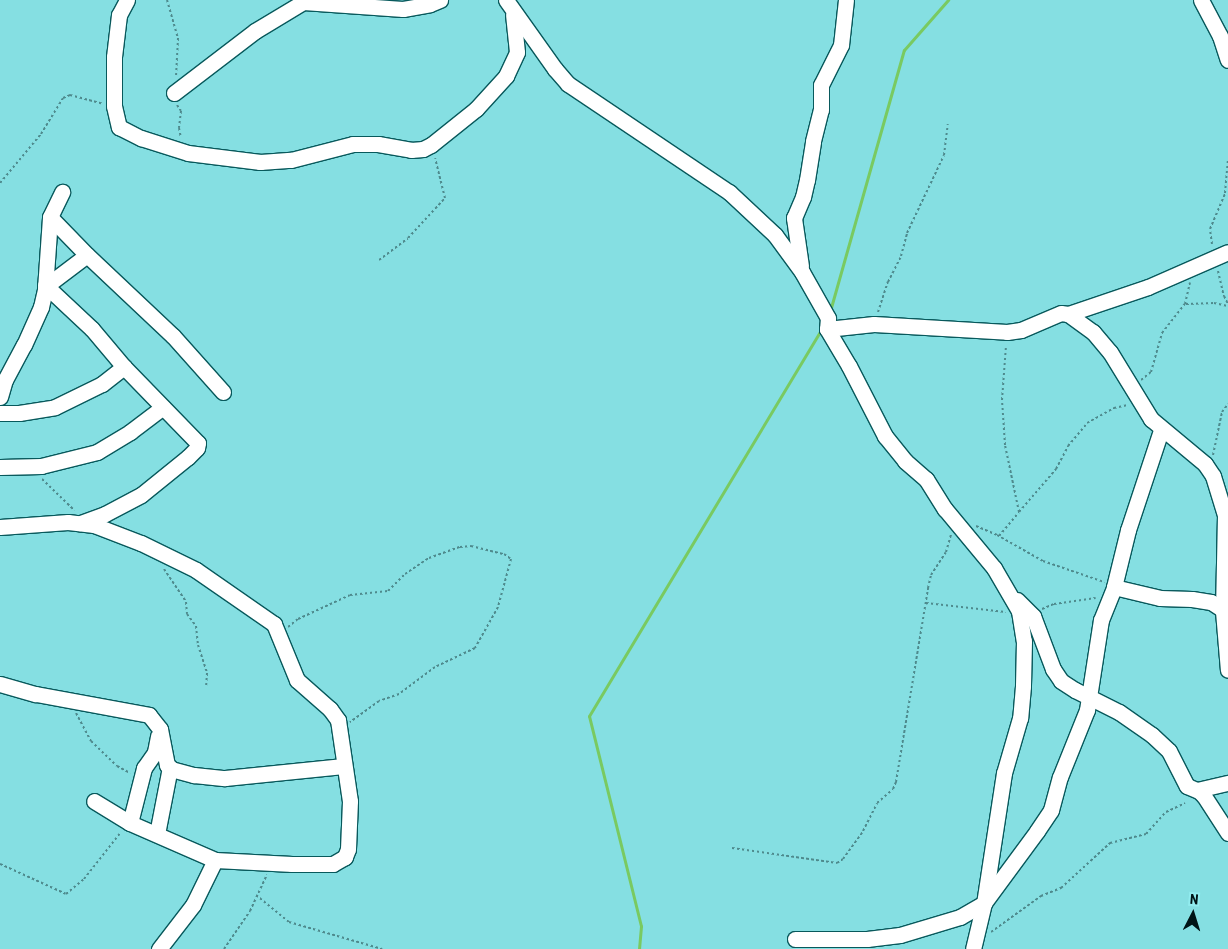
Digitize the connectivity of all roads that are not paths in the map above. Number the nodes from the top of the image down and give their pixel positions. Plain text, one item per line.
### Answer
1 (127, 0) edge
2 (440, 0) edge
3 (846, 0) edge
4 (1201, 0) edge
5 (509, 4) edge
6 (1228, 60) edge
7 (174, 93) dead end
8 (62, 192) dead end
9 (50, 217) junction
10 (1221, 254) edge
11 (87, 255) junction
12 (802, 272) junction
13 (46, 285) junction
14 (1068, 314) junction
15 (827, 329) junction
16 (124, 367) junction
17 (223, 392) dead end
18 (0, 397) edge
19 (163, 407) junction
20 (0, 413) edge
21 (1161, 430) junction
22 (0, 467) edge
23 (81, 522) junction
24 (0, 527) edge
25 (1112, 592) junction
26 (1225, 612) edge
27 (1026, 618) junction
28 (1228, 670) edge
29 (0, 684) edge
30 (1089, 697) junction
31 (160, 729) junction
32 (343, 766) junction
33 (170, 767) junction
34 (1228, 783) edge
35 (1197, 790) junction
36 (94, 801) dead end
37 (130, 823) junction
38 (1228, 833) edge
39 (157, 834) junction
40 (215, 860) junction
41 (984, 903) junction
42 (795, 939) dead end
43 (973, 948) edge
44 (159, 949) edge

1 - 5 street
2 - 7 street
3 - 12 street
4 - 6 street
5 - 12 street
8 - 9 street
9 - 11 street
9 - 13 street
10 - 14 street
11 - 13 street
11 - 17 street
12 - 15 street
13 - 16 street
13 - 18 street
14 - 15 street
14 - 21 street
15 - 27 street
16 - 19 street
16 - 20 street
19 - 22 street
19 - 23 street
21 - 25 street
21 - 26 street
23 - 24 street
23 - 32 street
25 - 26 street
25 - 30 street
26 - 28 street
27 - 30 street
27 - 41 street
29 - 31 street
30 - 35 street
30 - 41 street
31 - 33 street
31 - 37 street
32 - 33 street
32 - 40 street
33 - 39 street
34 - 35 street
35 - 38 street
36 - 37 street
37 - 39 street
39 - 40 street
40 - 44 street
41 - 42 street
41 - 43 street

